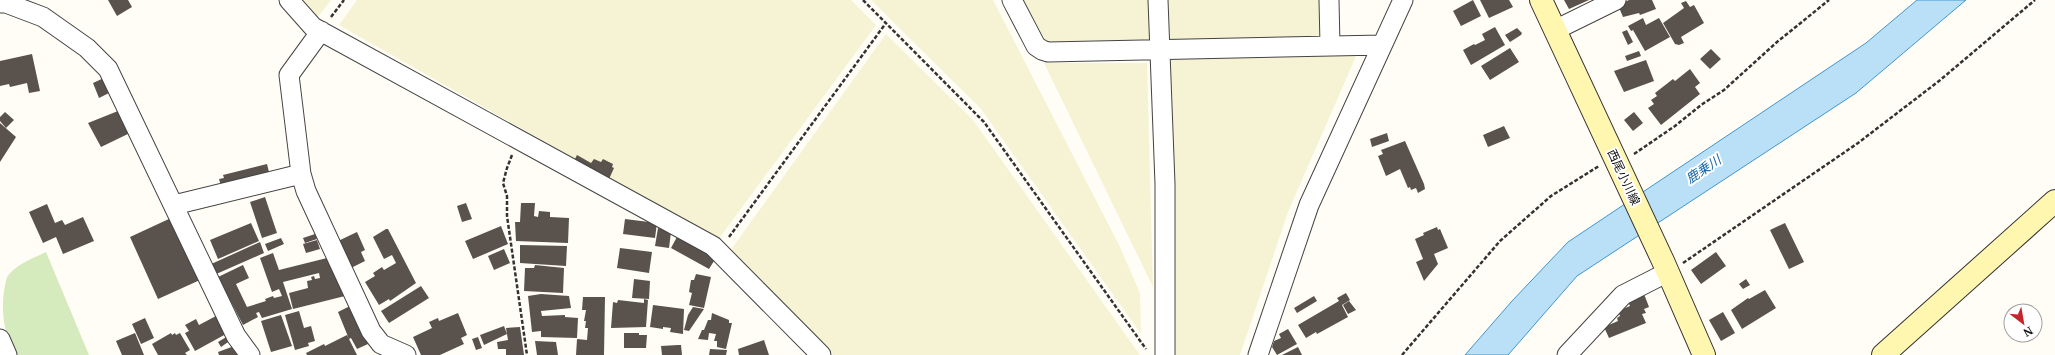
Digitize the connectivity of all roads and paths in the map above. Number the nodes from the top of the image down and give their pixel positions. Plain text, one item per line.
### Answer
1 (289, 0) edge
2 (344, 0) edge
3 (862, 0) edge
4 (1012, 0) edge
5 (1158, 0) edge
6 (1329, 0) edge
7 (1403, 0) edge
8 (1541, 0) edge
9 (1616, 0) edge
10 (2035, 0) edge
11 (0, 3) edge
12 (886, 23) junction
13 (1555, 30) junction
14 (321, 31) junction
15 (1382, 45) junction
16 (1330, 46) junction
17 (1159, 49) junction
18 (519, 140) junction
19 (301, 174) junction
20 (2055, 202) edge
21 (174, 205) junction
22 (719, 252) junction
23 (1665, 267) junction
24 (0, 339) edge
25 (7, 355) edge
26 (250, 355) edge
27 (406, 355) edge
28 (527, 355) edge
29 (821, 355) edge
30 (1149, 355) edge
31 (1165, 355) edge
32 (1258, 355) edge
33 (1566, 355) edge
34 (1704, 355) edge
35 (1883, 355) edge

1 - 14 street
2 - 14 path
3 - 12 path
4 - 17 street
5 - 17 street
6 - 16 street
7 - 15 street
8 - 13 main road, 西尾小川線
9 - 13 street
10 - 23 path
11 - 21 street
12 - 22 path
12 - 30 path
13 - 23 main road, 西尾小川線
14 - 18 street
14 - 19 street
15 - 16 street
15 - 32 street
16 - 17 street
17 - 31 street
18 - 22 street
18 - 28 path
19 - 21 street
19 - 27 street
20 - 35 main road
21 - 26 street
22 - 29 street
23 - 33 street
23 - 34 main road, 西尾小川線
24 - 25 street

